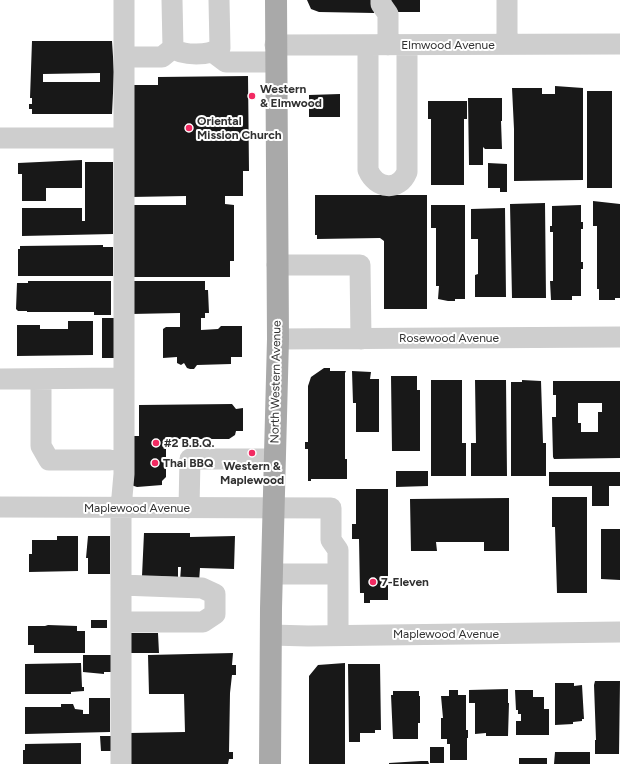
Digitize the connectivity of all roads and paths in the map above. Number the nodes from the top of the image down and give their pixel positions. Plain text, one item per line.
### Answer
1 (124, 0) edge
2 (172, 0) edge
3 (219, 0) edge
4 (276, 0) edge
5 (381, 0) edge
6 (507, 0) edge
7 (507, 44) junction
8 (620, 44) edge
9 (388, 45) junction
10 (172, 48) junction
11 (214, 53) junction
12 (276, 54) junction
13 (124, 57) junction
14 (0, 138) edge
15 (124, 138) junction
16 (277, 265) junction
17 (361, 338) junction
18 (620, 338) edge
19 (278, 339) junction
20 (124, 378) junction
21 (0, 379) edge
22 (41, 379) junction
23 (275, 459) junction
24 (110, 460) dead end
25 (0, 507) edge
26 (121, 508) junction
27 (189, 508) junction
28 (274, 508) junction
29 (273, 574) junction
30 (338, 574) junction
31 (121, 585) junction
32 (121, 622) junction
33 (620, 632) edge
34 (338, 634) junction
35 (271, 635) junction
36 (121, 764) edge
37 (270, 764) edge

1 - 13 street
2 - 10 street
3 - 11 street
4 - 12 main road, North Western Avenue
5 - 9 street
6 - 7 street
7 - 8 street, Elmwood Avenue
7 - 9 street, Elmwood Avenue
9 - 9 street
9 - 12 street, Elmwood Avenue
10 - 11 street
10 - 13 street
11 - 12 street, Elmwood Avenue
12 - 16 main road, North Western Avenue
13 - 15 street
14 - 15 street
15 - 20 street
16 - 17 street
16 - 19 main road, North Western Avenue
17 - 18 street, Rosewood Avenue
17 - 19 street, Rosewood Avenue
19 - 23 main road, North Western Avenue
20 - 22 street
20 - 26 street
21 - 22 street
22 - 24 street
23 - 27 street
23 - 28 main road, North Western Avenue
25 - 26 street, Maplewood Avenue
26 - 27 street, Maplewood Avenue
26 - 31 street
27 - 28 street, Maplewood Avenue
28 - 29 main road, North Western Avenue
28 - 30 street, Maplewood Avenue
29 - 30 street
29 - 35 main road, North Western Avenue
30 - 34 street
31 - 32 street
31 - 32 street
32 - 36 street
33 - 34 street, Maplewood Avenue
34 - 35 street, Maplewood Avenue
35 - 37 main road, North Western Avenue

